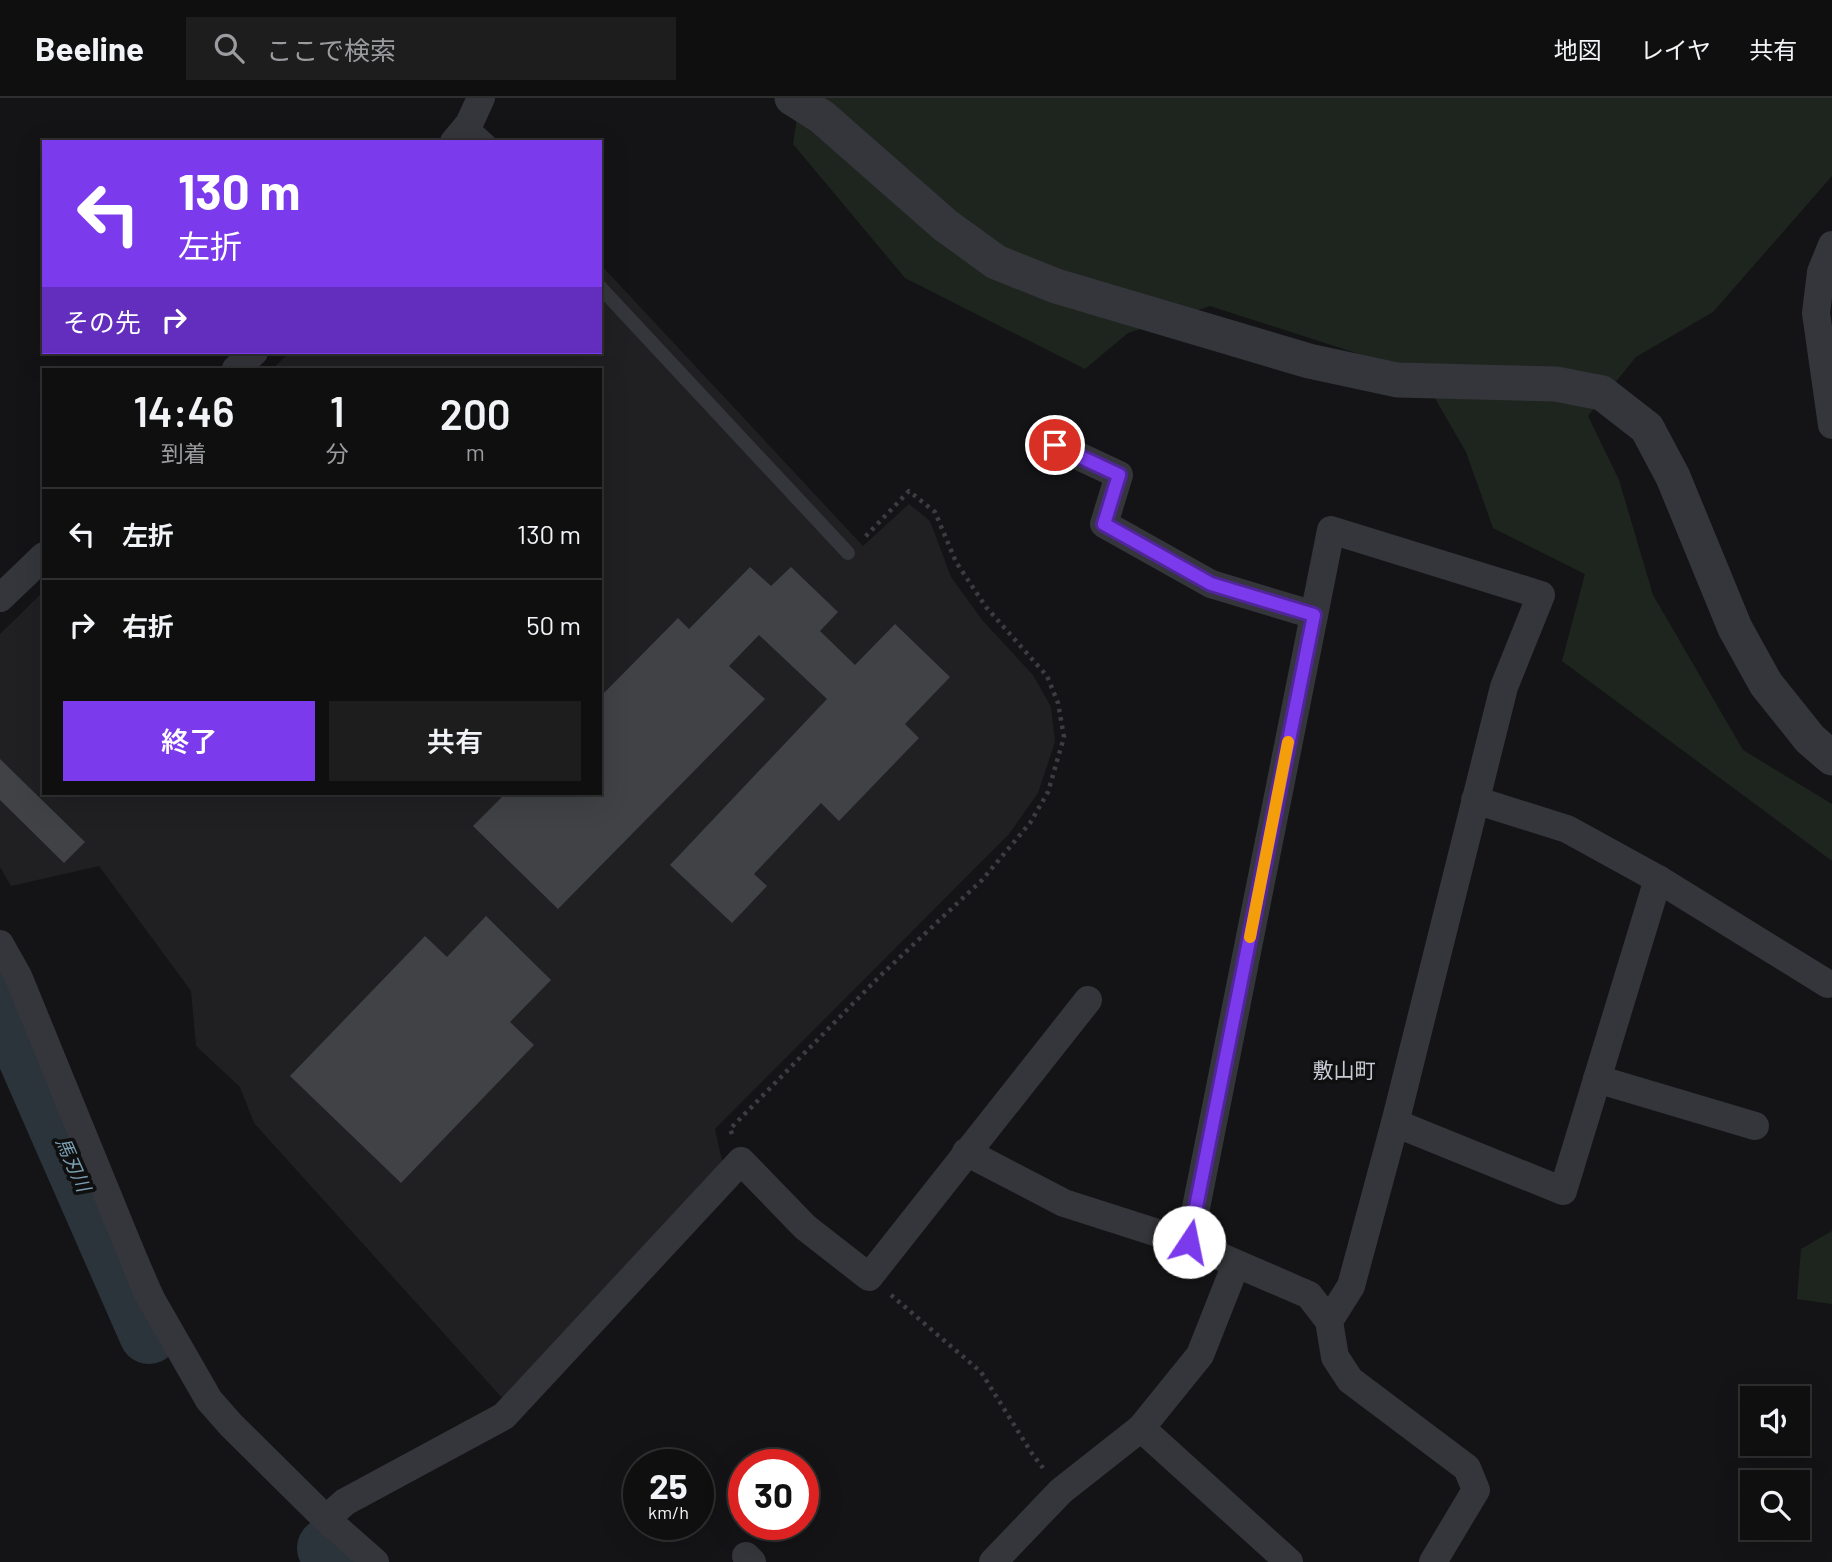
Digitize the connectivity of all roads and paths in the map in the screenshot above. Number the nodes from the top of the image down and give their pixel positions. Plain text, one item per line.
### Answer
1 (481, 98) edge
2 (792, 98) edge
3 (470, 136) edge
4 (1832, 244) edge
5 (602, 289) edge
6 (252, 354) edge
7 (237, 368) edge
8 (1832, 425) edge
9 (1055, 445) dead end
10 (848, 553) joint
11 (42, 558) edge
12 (0, 598) edge
13 (1314, 615) junction
14 (1832, 758) edge
15 (1475, 800) junction
16 (1658, 879) junction
17 (0, 944) edge
18 (1828, 984) dead end
19 (1088, 1000) dead end
20 (1597, 1079) junction
21 (1395, 1123) junction
22 (1755, 1126) dead end
23 (966, 1152) junction
24 (741, 1161) junction
25 (1189, 1242) junction
26 (1236, 1264) junction
27 (869, 1278) junction
28 (1329, 1321) junction
29 (1141, 1428) junction
30 (1061, 1491) junction
31 (326, 1519) junction
32 (375, 1562) edge
33 (993, 1562) edge
34 (1289, 1562) edge
35 (1433, 1562) edge

1 - 3 street
2 - 14 street
4 - 8 street
5 - 10 lane
6 - 7 street
9 - 13 street
10 - 24 path
11 - 12 street
13 - 15 street
13 - 25 street
15 - 16 street
15 - 21 street
16 - 18 street
16 - 20 street
17 - 31 street
19 - 23 street
20 - 21 street
20 - 22 street
21 - 28 street
23 - 25 street
23 - 27 street
24 - 27 street
24 - 31 street
25 - 26 street
26 - 28 street
26 - 29 street
27 - 30 path
28 - 35 street
29 - 30 street
29 - 34 street
30 - 33 street
31 - 32 street

